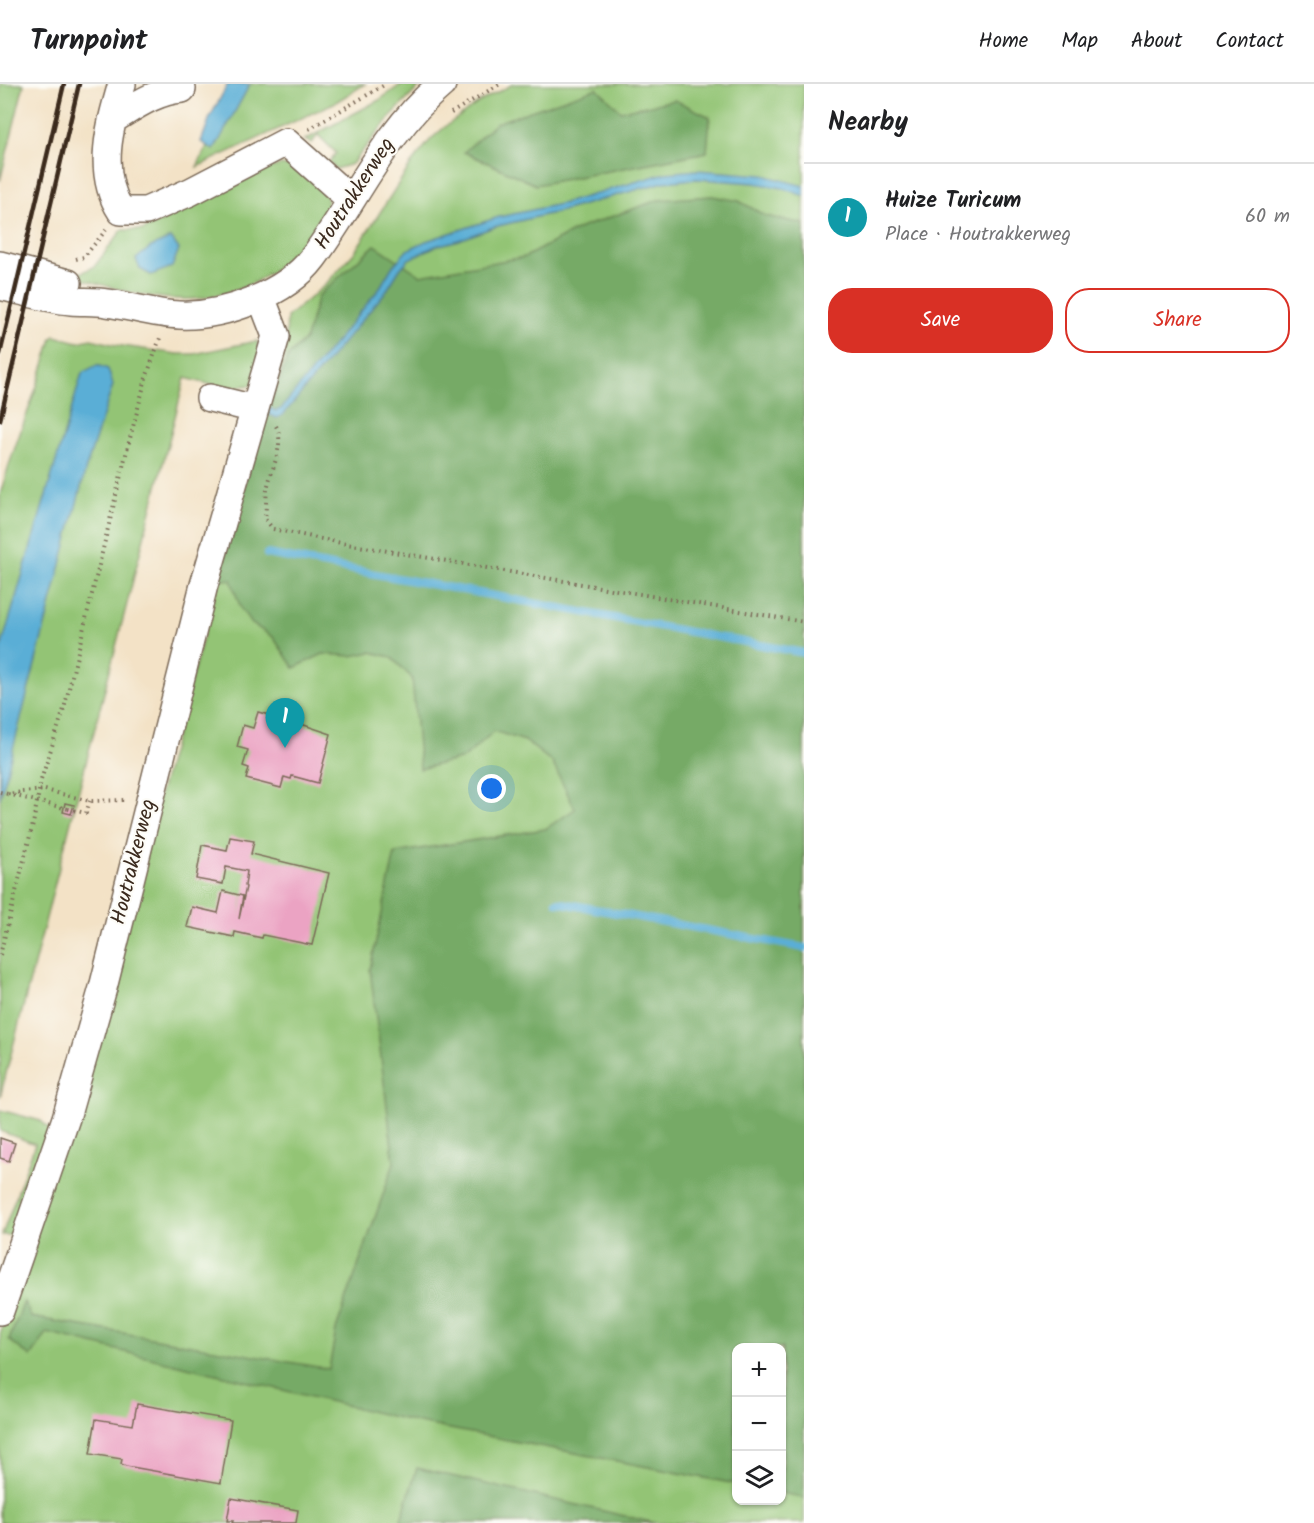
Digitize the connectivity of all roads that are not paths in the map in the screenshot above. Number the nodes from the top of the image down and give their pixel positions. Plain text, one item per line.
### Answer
1 (122, 84) edge
2 (442, 84) edge
3 (182, 89) dead end
4 (112, 120) junction
5 (351, 200) junction
6 (0, 265) edge
7 (0, 286) edge
8 (261, 297) junction
9 (107, 303) junction
10 (210, 398) dead end
11 (255, 409) junction
12 (0, 1311) edge

1 - 4 street
2 - 5 street, Houtrakkerweg
3 - 4 street
4 - 5 street
5 - 8 street, Houtrakkerweg
6 - 9 street, Houtrakkerweg
7 - 9 street, Houtrakkerweg
8 - 9 street, Houtrakkerweg
8 - 11 street, Houtrakkerweg
10 - 11 street
11 - 12 street, Houtrakkerweg

